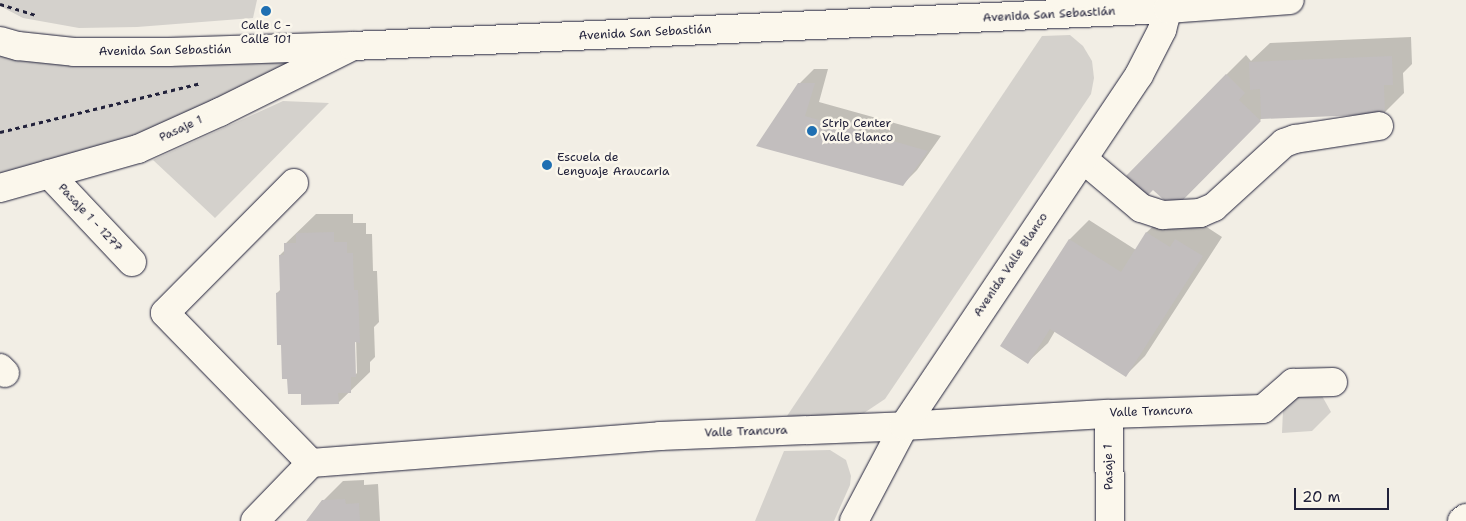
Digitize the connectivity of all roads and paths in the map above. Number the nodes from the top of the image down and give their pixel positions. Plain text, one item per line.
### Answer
1 (1290, 0) edge
2 (1169, 5) edge
3 (0, 41) edge
4 (353, 46) junction
5 (210, 81) dead end
6 (1379, 126) dead end
7 (0, 132) edge
8 (1083, 159) junction
9 (49, 174) junction
10 (294, 183) dead end
11 (0, 188) edge
12 (132, 262) dead end
13 (1333, 382) dead end
14 (1108, 414) junction
15 (904, 426) junction
16 (311, 463) junction
17 (1466, 518) edge
18 (254, 521) edge
19 (854, 521) edge
20 (1110, 521) edge
21 (1462, 521) edge

1 - 2 street, Avenida San Sebastián
2 - 4 street, Avenida San Sebastián
2 - 8 street, Avenida Valle Blanco
3 - 4 street, Avenida San Sebastián
4 - 9 street, Pasaje 1
5 - 7 path
6 - 8 street
8 - 15 street, Avenida Valle Blanco
9 - 11 street, Pasaje 1
9 - 12 street, Pasaje 1 - 1277
10 - 16 street
13 - 14 street, Valle Trancura
14 - 15 street, Valle Trancura
14 - 20 street, Pasaje 1
15 - 16 street, Valle Trancura
15 - 19 street, Avenida Valle Blanco
16 - 18 street
17 - 21 street

